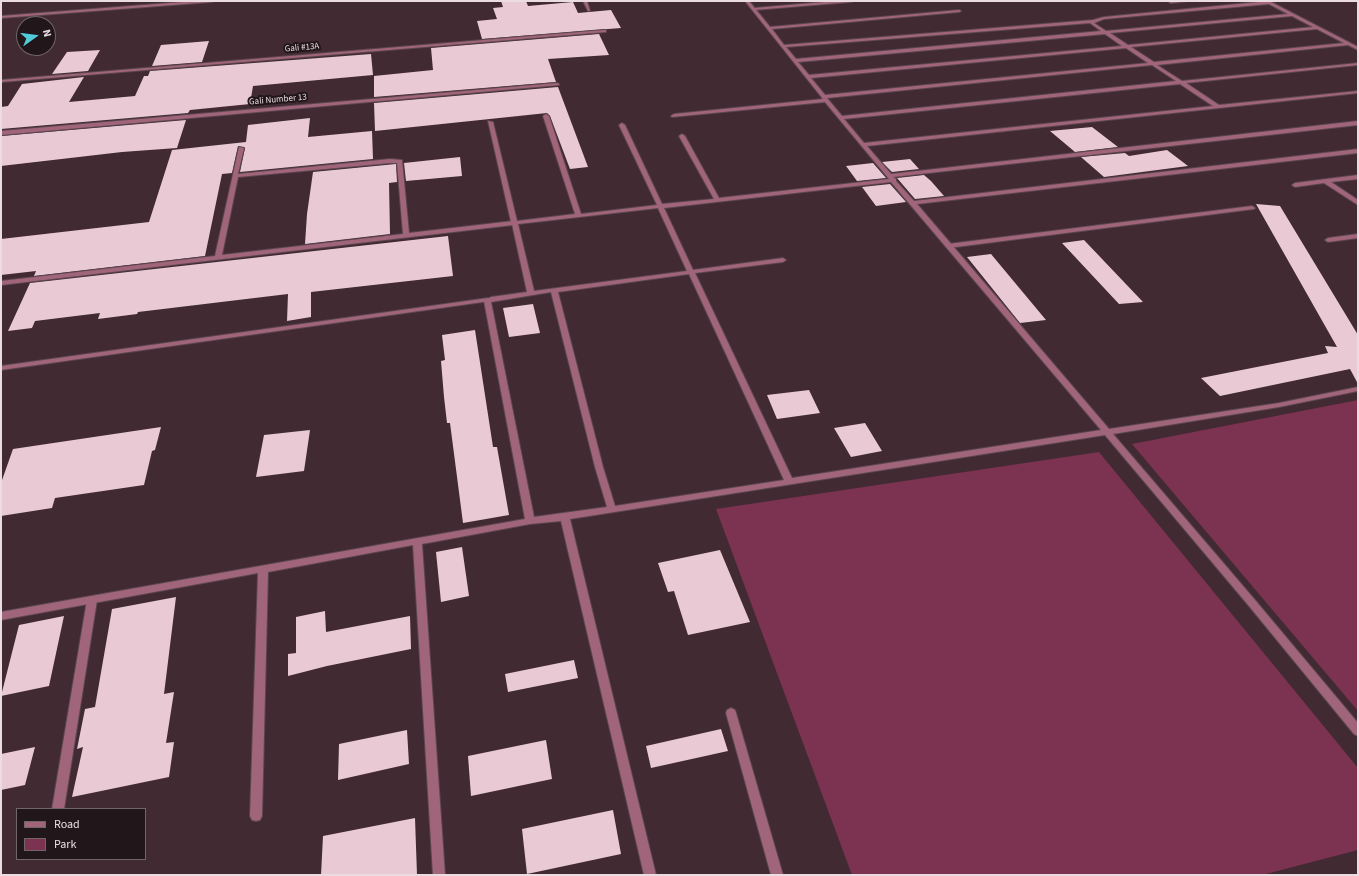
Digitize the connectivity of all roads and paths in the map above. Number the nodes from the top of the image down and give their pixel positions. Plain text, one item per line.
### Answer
1 (212, 1) edge
2 (585, 1) edge
3 (747, 1) edge
4 (851, 1) edge
5 (1188, 1) edge
6 (179, 2) edge
7 (1171, 2) dead end
8 (1268, 2) edge
9 (754, 9) junction
10 (589, 10) dead end
11 (959, 11) dead end
12 (1293, 15) junction
13 (1, 16) edge
14 (1092, 21) junction
15 (769, 28) junction
16 (1319, 28) junction
17 (604, 31) dead end
18 (1105, 32) junction
19 (1349, 44) junction
20 (784, 46) junction
21 (1126, 47) junction
22 (1358, 49) edge
23 (796, 61) junction
24 (1153, 64) junction
25 (1358, 64) edge
26 (808, 77) junction
27 (1, 81) edge
28 (1180, 82) junction
29 (557, 84) dead end
30 (1358, 92) edge
31 (826, 99) junction
32 (1218, 107) junction
33 (546, 116) dead end
34 (674, 116) dead end
35 (840, 118) junction
36 (490, 122) dead end
37 (1358, 123) edge
38 (622, 125) dead end
39 (1, 133) edge
40 (682, 136) dead end
41 (863, 145) junction
42 (241, 148) dead end
43 (1358, 151) edge
44 (235, 176) junction
45 (1358, 177) edge
46 (892, 178) junction
47 (1325, 181) junction
48 (1295, 185) dead end
49 (717, 199) junction
50 (914, 203) junction
51 (1358, 203) edge
52 (660, 206) junction
53 (1252, 208) dead end
54 (578, 215) junction
55 (514, 223) junction
56 (406, 235) junction
57 (1358, 236) edge
58 (1328, 240) dead end
59 (948, 246) junction
60 (218, 257) junction
61 (782, 260) dead end
62 (692, 272) junction
63 (1, 283) edge
64 (554, 290) junction
65 (530, 293) junction
66 (488, 300) junction
67 (1, 368) edge
68 (1358, 389) edge
69 (1106, 431) junction
70 (789, 481) junction
71 (612, 509) junction
72 (565, 517) junction
73 (530, 520) junction
74 (417, 541) junction
75 (262, 570) junction
76 (92, 600) junction
77 (1, 616) edge
78 (730, 713) dead end
79 (1358, 731) edge
80 (58, 808) edge
81 (256, 816) dead end
82 (440, 875) edge
83 (650, 875) edge
84 (777, 875) edge

1 - 6 street
2 - 10 street
3 - 9 street
4 - 9 street
5 - 7 street
6 - 13 street
8 - 12 street
8 - 14 street
9 - 15 street
11 - 15 street
12 - 16 street
12 - 18 street
14 - 18 street
14 - 20 street
15 - 20 street
16 - 19 street
16 - 21 street
17 - 27 street, Gali #13A
18 - 21 street
18 - 23 street
19 - 22 street
19 - 24 street
20 - 23 street
21 - 24 street
21 - 26 street
23 - 26 street
24 - 28 street
24 - 31 street
25 - 28 street
26 - 31 street
28 - 32 street
28 - 35 street
29 - 39 street, Gali Number 13
30 - 32 street
31 - 34 street
31 - 35 street
32 - 41 street
33 - 54 street
35 - 41 street
36 - 55 street
37 - 46 street
38 - 52 street
40 - 49 street
41 - 46 street
42 - 44 street
43 - 50 street
44 - 56 street
44 - 60 street
45 - 47 street
46 - 49 street
46 - 50 street
47 - 48 street
47 - 51 street
49 - 52 street
50 - 59 street
52 - 54 street
52 - 62 street
53 - 59 street
54 - 55 street
55 - 56 street
55 - 65 street
56 - 60 street
57 - 58 street
59 - 69 street
60 - 63 street
61 - 62 street
62 - 64 street
62 - 70 street
64 - 65 street
64 - 71 street
65 - 66 street
66 - 67 street
66 - 73 street
68 - 69 street
69 - 70 street
69 - 79 street
70 - 71 street
71 - 72 street
72 - 73 street
72 - 83 street
73 - 74 street
74 - 75 street
74 - 82 street
75 - 76 street
75 - 81 street
76 - 77 street
76 - 80 street
78 - 84 street

